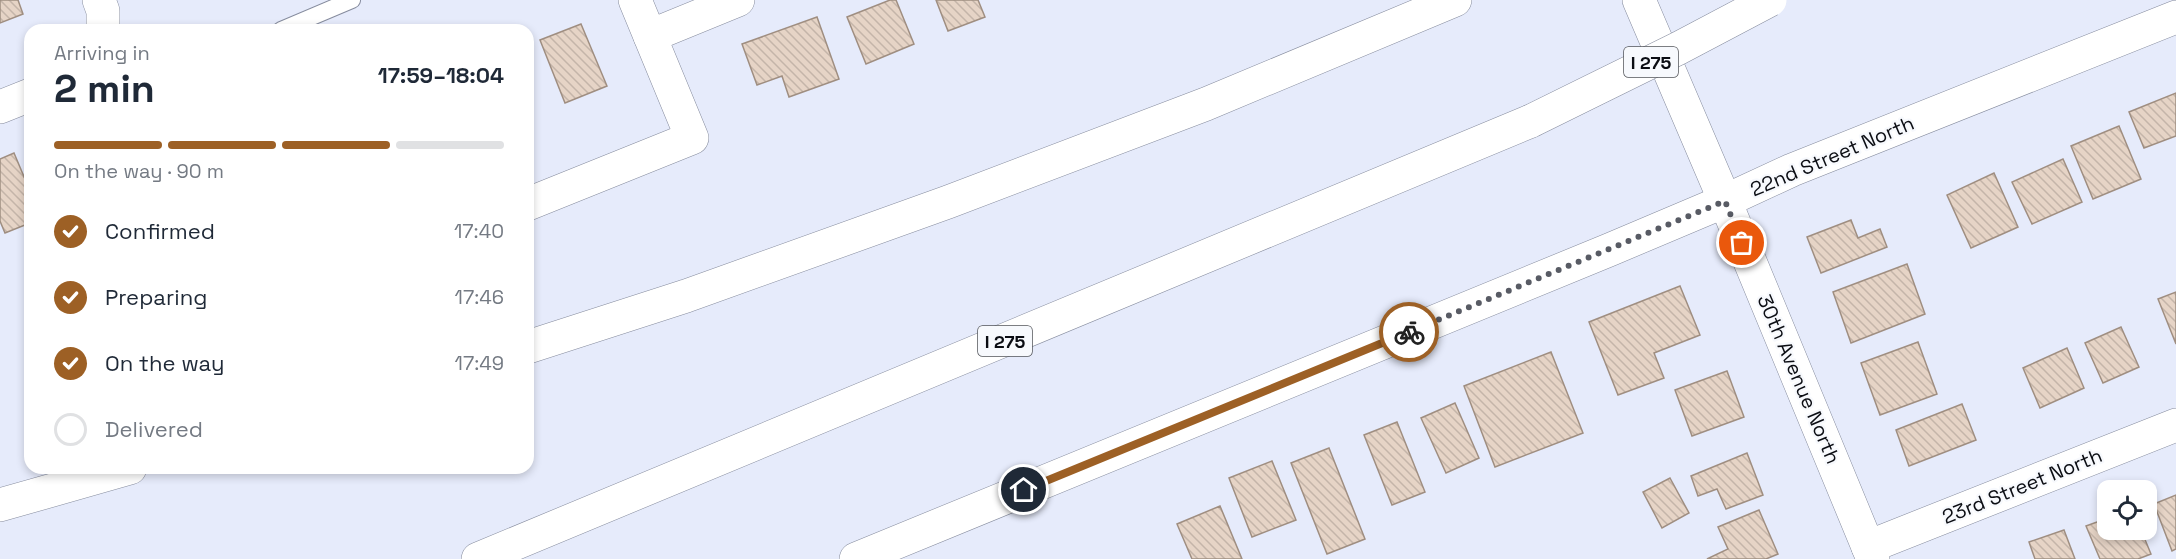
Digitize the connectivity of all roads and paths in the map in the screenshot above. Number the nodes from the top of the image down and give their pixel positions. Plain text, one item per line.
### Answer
1 (99, 0) edge
2 (352, 0) edge
3 (635, 0) edge
4 (738, 0) edge
5 (1455, 0) edge
6 (1639, 0) edge
7 (1770, 0) edge
8 (2176, 17) edge
9 (103, 24) edge
10 (295, 24) edge
11 (650, 36) junction
12 (24, 97) edge
13 (0, 107) edge
14 (1725, 201) junction
15 (534, 202) edge
16 (534, 345) edge
17 (2176, 425) edge
18 (109, 474) edge
19 (0, 505) edge
20 (1871, 553) edge
21 (868, 557) edge
22 (478, 559) edge

1 - 9 main road
2 - 10 lane
3 - 11 main road
4 - 11 main road
5 - 16 main road
6 - 14 main road, 30th Avenue North
7 - 22 main road, I 275, bridge
8 - 14 main road, 22nd Street North
11 - 15 main road
12 - 13 main road
14 - 20 main road, 30th Avenue North
14 - 21 main road, 22nd Street North
17 - 20 main road, 23rd Street North
18 - 19 main road

